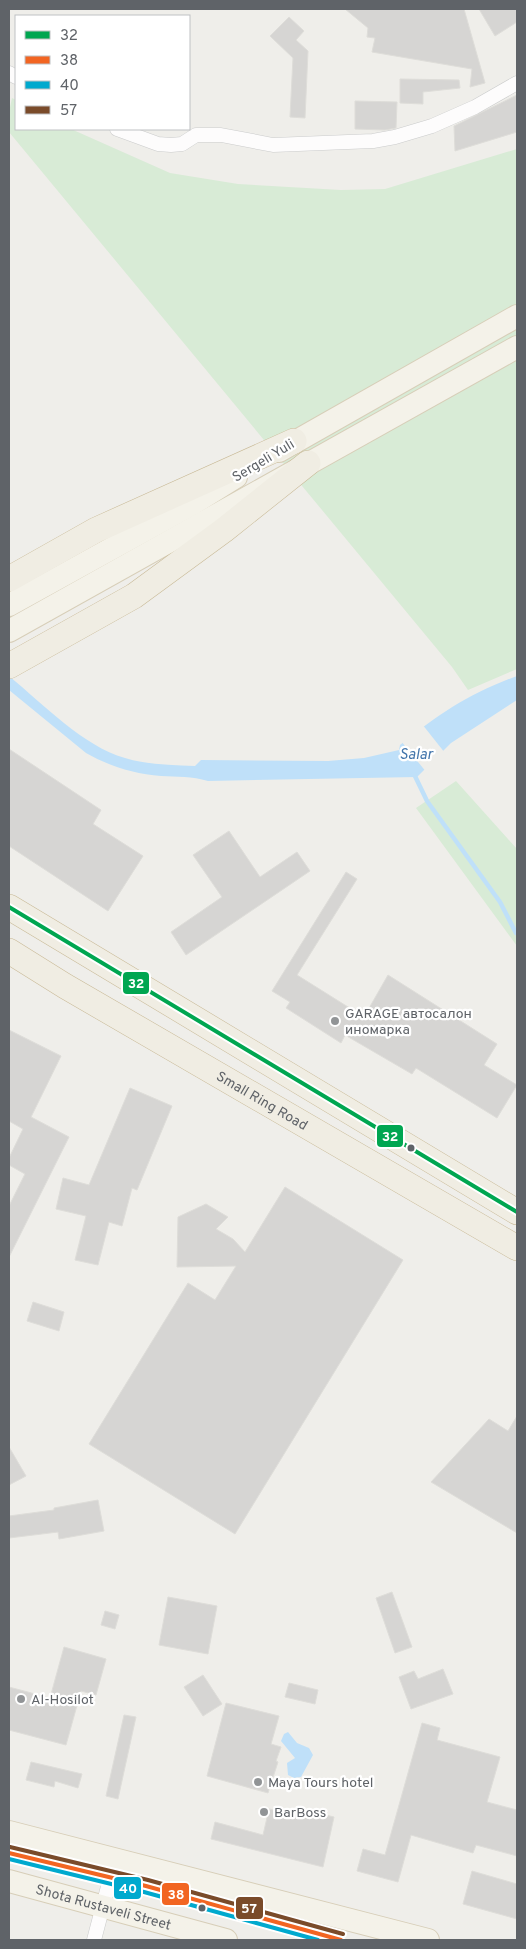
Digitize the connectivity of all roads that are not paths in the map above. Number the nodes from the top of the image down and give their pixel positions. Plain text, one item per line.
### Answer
1 (517, 83) edge
2 (120, 130) edge
3 (517, 316) edge
4 (517, 347) edge
5 (294, 441) junction
6 (308, 463) junction
7 (9, 579) edge
8 (9, 605) edge
9 (9, 631) edge
10 (9, 666) edge
11 (9, 907) edge
12 (9, 950) edge
13 (380, 1130) junction
14 (362, 1159) junction
15 (517, 1212) edge
16 (517, 1248) edge
17 (9, 1832) edge
18 (115, 1860) junction
19 (9, 1882) edge
20 (104, 1907) junction
21 (94, 1940) edge
22 (226, 1940) edge
23 (428, 1940) edge

1 - 2 street
3 - 5 main road, Sergeli Yuli
4 - 6 main road, Sergeli Yuli
5 - 7 highway
5 - 8 main road, Sergeli Yuli
6 - 9 main road, Sergeli Yuli
6 - 10 highway
11 - 13 highway
12 - 14 highway, Small Ring Road
13 - 14 highway
13 - 15 highway
14 - 16 highway, Small Ring Road
17 - 18 main road
18 - 20 street
18 - 23 main road
19 - 20 main road, Shota Rustaveli Street
20 - 21 street
20 - 22 main road, Shota Rustaveli Street

